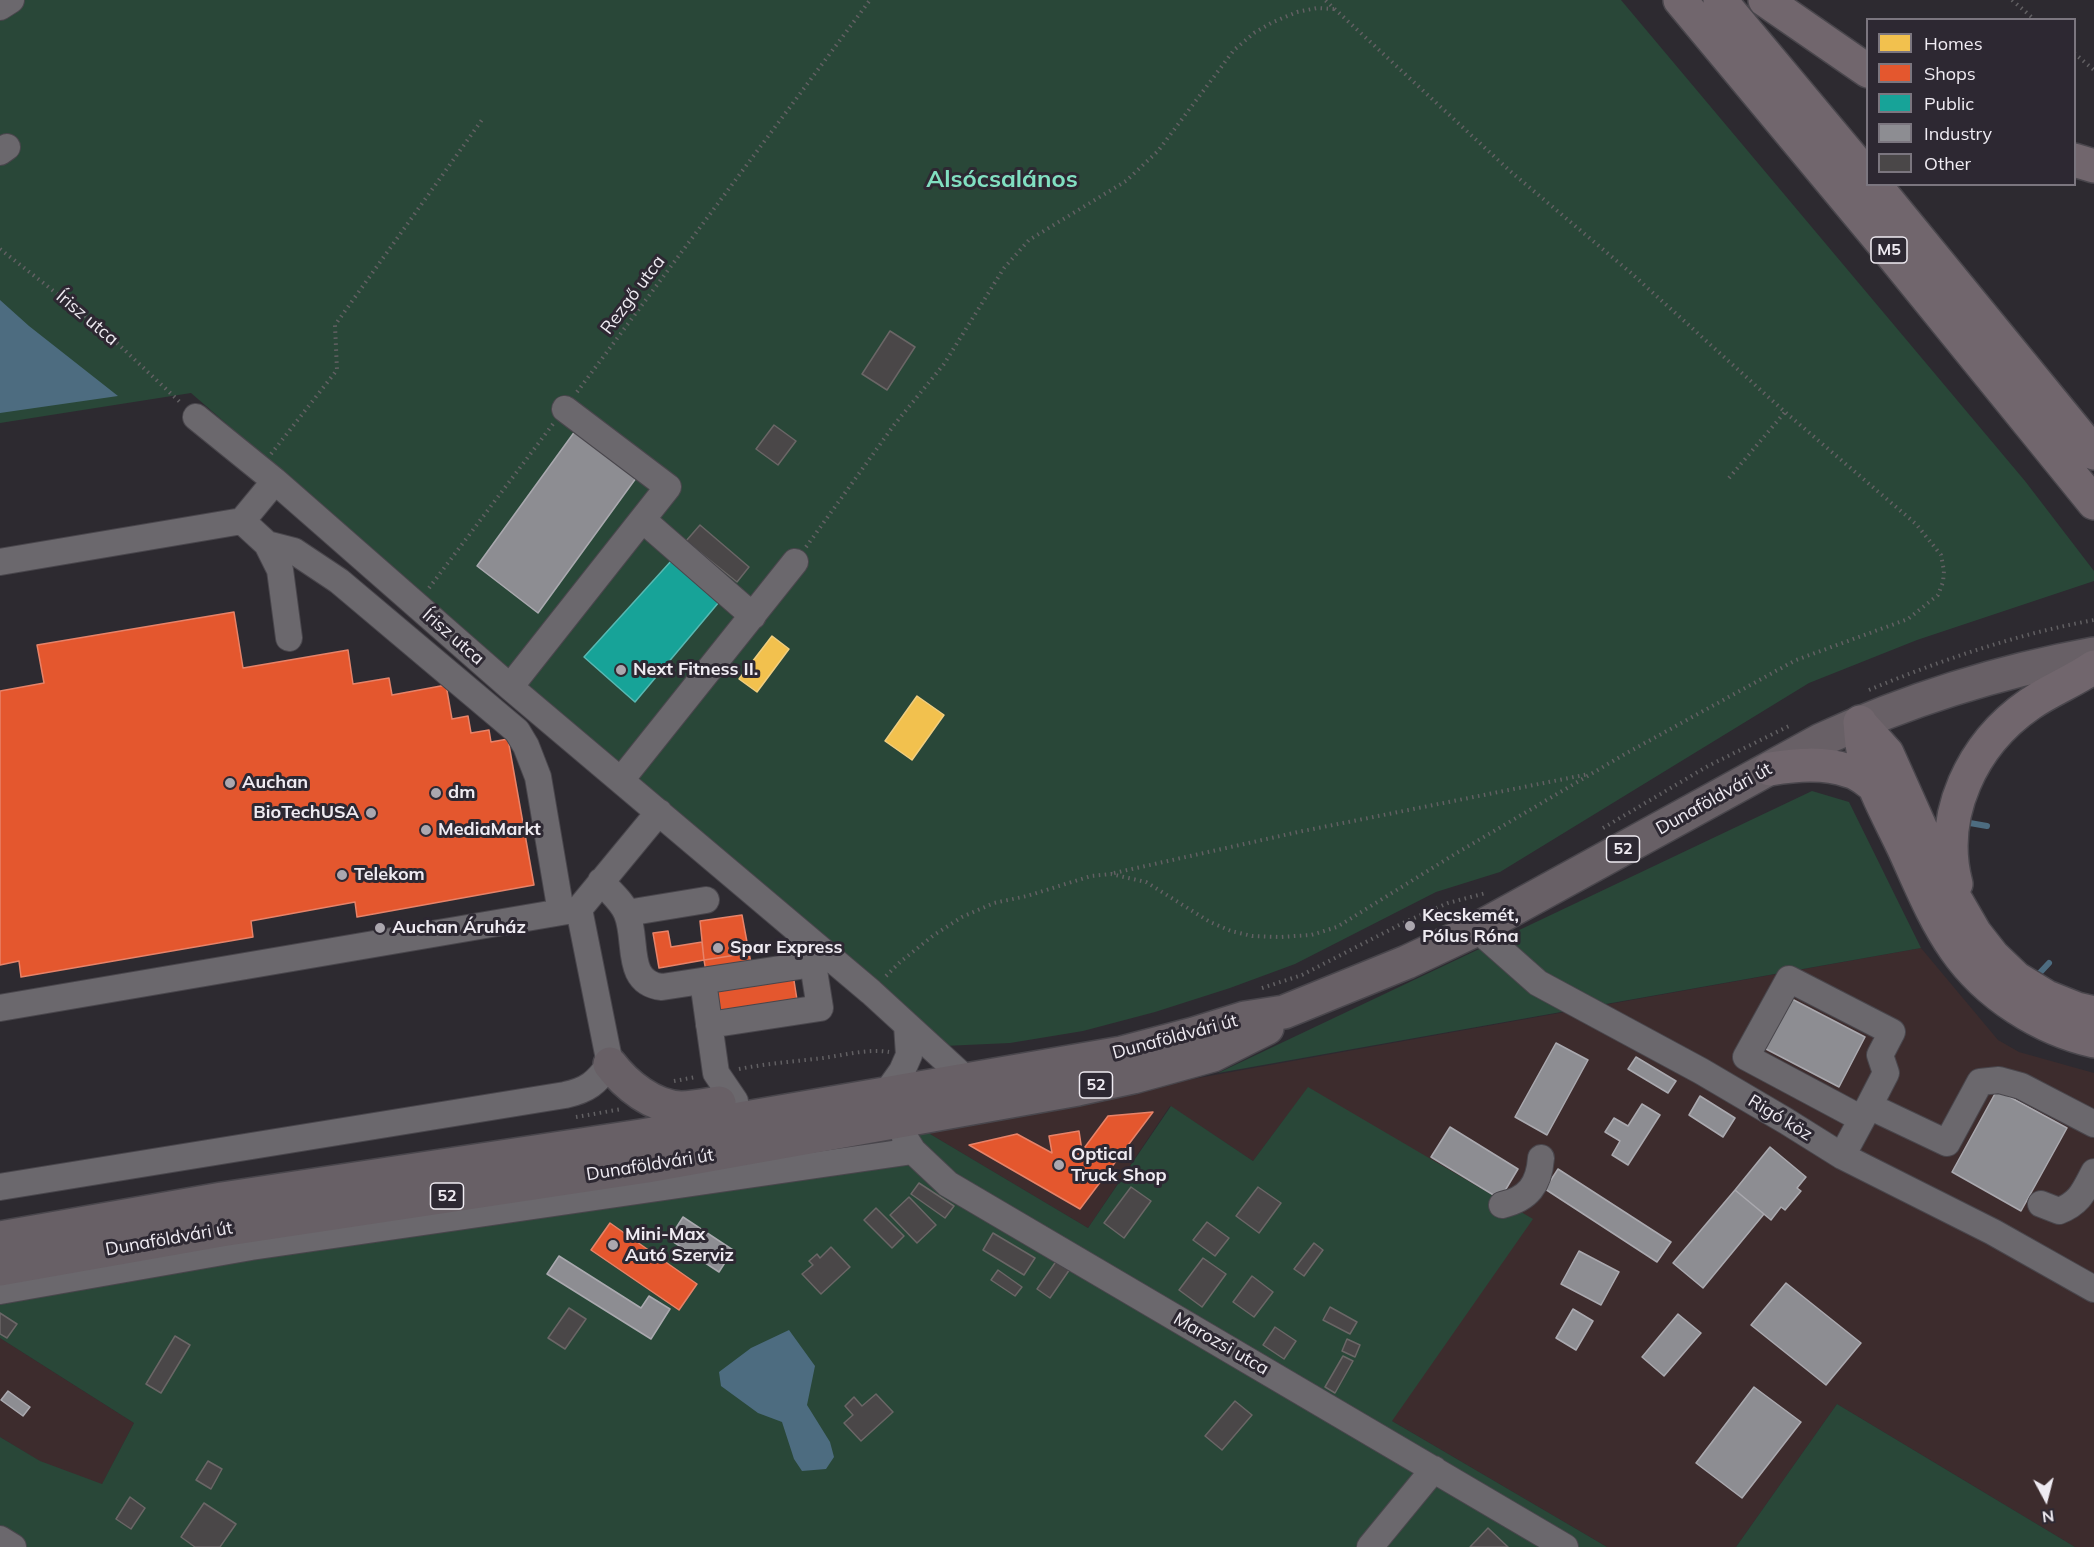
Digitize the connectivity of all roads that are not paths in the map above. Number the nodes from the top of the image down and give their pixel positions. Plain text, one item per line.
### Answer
1 (11, 0) edge
2 (1680, 0) edge
3 (1720, 0) edge
4 (1765, 0) edge
5 (0, 7) edge
6 (1866, 70) edge
7 (2076, 161) edge
8 (2094, 166) edge
9 (1866, 175) edge
10 (1876, 186) edge
11 (565, 409) road end
12 (196, 417) road end
13 (2094, 453) edge
14 (267, 475) junction
15 (2094, 503) edge
16 (643, 520) junction
17 (242, 521) junction
18 (267, 544) junction
19 (0, 562) edge
20 (795, 562) road end
21 (753, 616) junction
22 (289, 638) dead end
23 (2094, 654) edge
24 (2094, 667) edge
25 (510, 687) junction
26 (1862, 707) junction
27 (1770, 769) junction
28 (621, 780) junction
29 (1874, 785) junction
30 (659, 812) junction
31 (601, 881) junction
32 (705, 900) dead end
33 (1963, 909) junction
34 (570, 910) junction
35 (627, 913) junction
36 (1477, 929) junction
37 (703, 981) junction
38 (0, 1008) edge
39 (1284, 1012) junction
40 (2094, 1012) edge
41 (709, 1025) junction
42 (907, 1025) junction
43 (2094, 1041) edge
44 (610, 1064) junction
45 (966, 1079) junction
46 (735, 1101) junction
47 (885, 1103) junction
48 (1865, 1112) junction
49 (2094, 1124) edge
50 (913, 1151) junction
51 (1842, 1156) junction
52 (1541, 1158) dead end
53 (2094, 1172) edge
54 (0, 1187) edge
55 (2041, 1204) dead end
56 (1502, 1205) dead end
57 (0, 1238) edge
58 (0, 1269) edge
59 (2094, 1289) edge
60 (0, 1291) edge
61 (1434, 1469) junction
62 (0, 1539) edge
63 (13, 1547) edge
64 (1370, 1547) edge
65 (1565, 1547) edge

1 - 5 street
2 - 15 highway, M5
3 - 9 highway
4 - 6 highway
7 - 8 highway
10 - 13 highway, M5
11 - 16 street
12 - 14 street, Írisz utca
14 - 17 street
14 - 25 street, Írisz utca
16 - 21 street
16 - 25 street
17 - 18 street
17 - 19 street
18 - 22 street
18 - 34 street
20 - 21 street
21 - 28 street
23 - 26 main road, Dunaföldvári út / 52
24 - 33 highway
25 - 28 street, Írisz utca
26 - 27 main road, Dunaföldvári út / 52
26 - 29 highway
26 - 33 highway
27 - 29 highway
27 - 36 main road, Dunaföldvári út / 52
28 - 30 street, Írisz utca
29 - 43 highway
30 - 31 street
30 - 42 street, Írisz utca
31 - 34 street
31 - 35 street
32 - 35 street
33 - 40 highway
34 - 38 street
34 - 44 street
35 - 37 street
36 - 39 main road, Dunaföldvári út / 52
36 - 51 street, Rigó köz
37 - 41 street
37 - 41 street
39 - 45 main road, Dunaföldvári út / 52
39 - 47 main road, Dunaföldvári út / 52
41 - 46 street
42 - 45 street, Írisz utca
42 - 47 street
44 - 46 main road
44 - 54 street
45 - 47 main road, Dunaföldvári út / 52
46 - 47 main road
47 - 50 street, Marozsi utca
47 - 57 main road, Dunaföldvári út / 52
47 - 58 main road, Dunaföldvári út / 52
48 - 48 street
48 - 49 street
48 - 51 street
50 - 60 street
50 - 61 street, Marozsi utca
51 - 59 street, Rigó köz
52 - 56 street
53 - 55 street
61 - 64 street
61 - 65 street, Marozsi utca
62 - 63 street

